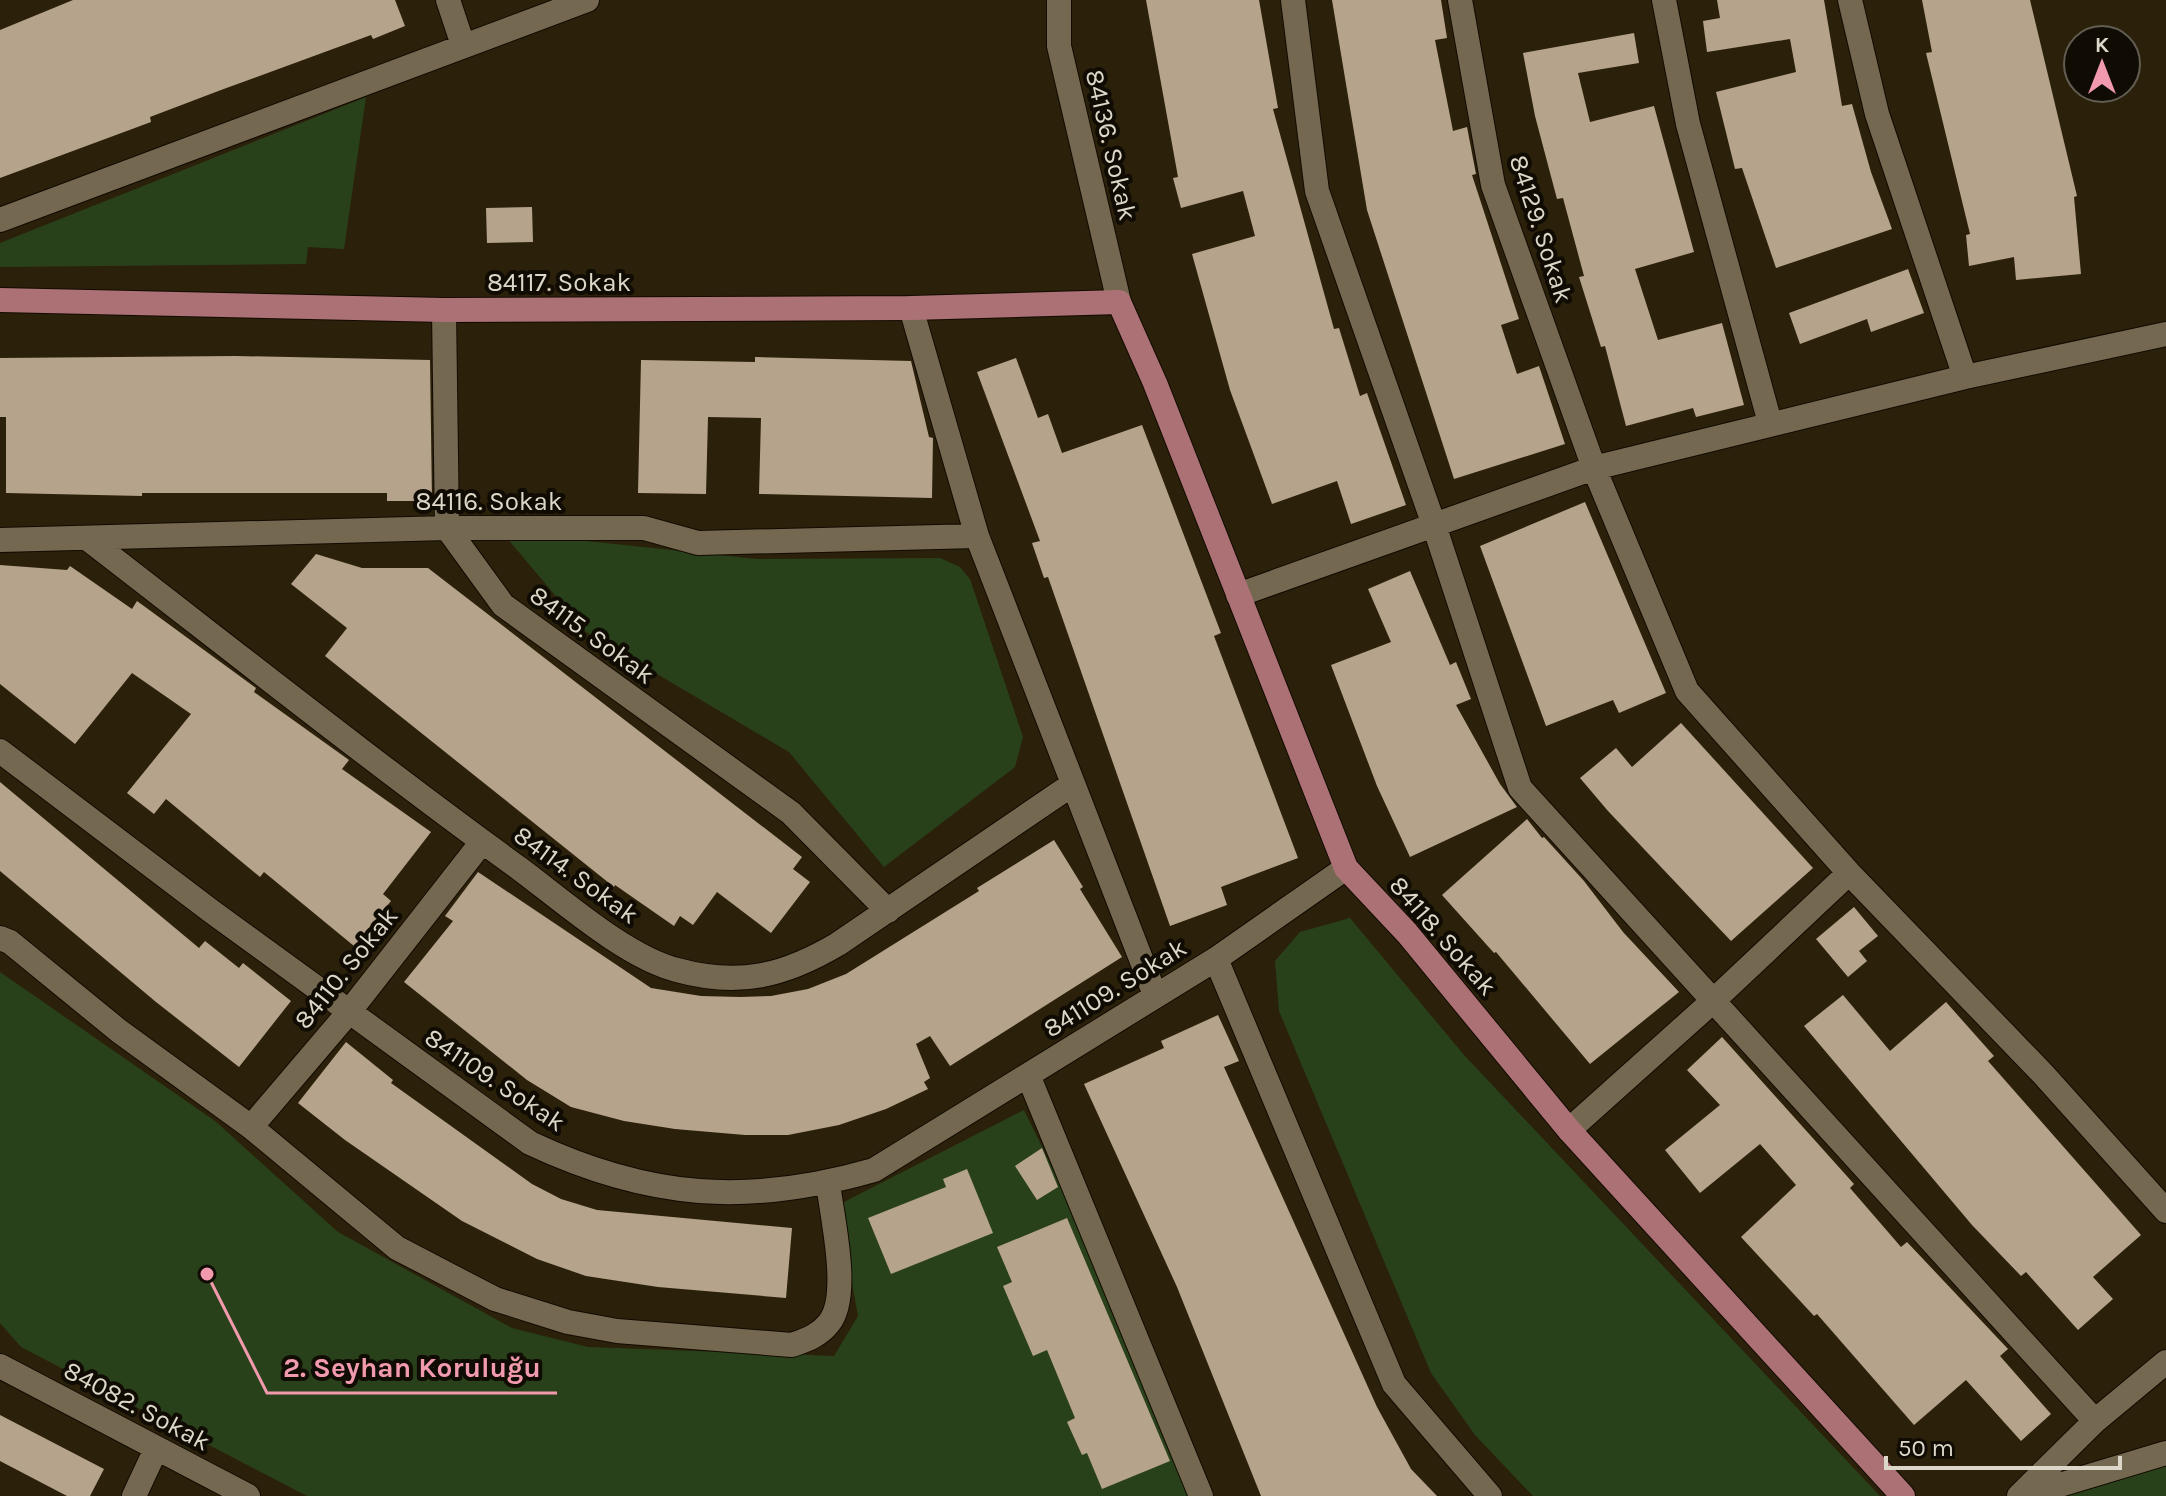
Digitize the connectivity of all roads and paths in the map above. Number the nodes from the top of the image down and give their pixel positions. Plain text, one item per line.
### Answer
1 (448, 0) edge
2 (587, 0) edge
3 (1059, 0) edge
4 (1293, 0) edge
5 (1460, 0) edge
6 (1664, 0) edge
7 (1850, 0) edge
8 (463, 45) junction
9 (0, 220) edge
10 (0, 300) edge
11 (1119, 302) junction
12 (911, 308) junction
13 (444, 310) junction
14 (2166, 334) edge
15 (1965, 377) junction
16 (1770, 423) junction
17 (1594, 468) junction
18 (1434, 525) junction
19 (447, 528) junction
20 (977, 536) junction
21 (88, 539) junction
22 (0, 540) edge
23 (1238, 595) junction
24 (0, 751) edge
25 (1073, 784) junction
26 (482, 842) junction
27 (1346, 868) junction
28 (1849, 873) junction
29 (888, 911) junction
30 (0, 938) edge
31 (1216, 959) junction
32 (1155, 995) junction
33 (1713, 1001) junction
34 (349, 1012) junction
35 (1028, 1075) junction
36 (251, 1127) junction
37 (1569, 1130) junction
38 (828, 1183) junction
39 (2166, 1211) edge
40 (2166, 1362) edge
41 (0, 1366) edge
42 (2095, 1421) junction
43 (156, 1449) junction
44 (2166, 1453) edge
45 (134, 1496) edge
46 (248, 1496) edge
47 (1201, 1496) edge
48 (1490, 1496) edge
49 (1903, 1496) edge
50 (2021, 1496) edge

1 - 8 street
2 - 8 street
3 - 11 street, 84136. Sokak
4 - 18 street
5 - 17 street, 84129. Sokak
6 - 16 street
7 - 15 street
8 - 9 street
10 - 13 main road, 84117. Sokak
11 - 12 main road, 84117. Sokak
11 - 23 main road, 84118. Sokak
12 - 13 main road, 84117. Sokak
12 - 20 street
13 - 19 street
14 - 15 street
15 - 16 street
16 - 17 street
17 - 18 street
17 - 28 street, 84129. Sokak
18 - 23 street
18 - 33 street
19 - 20 street, 84116. Sokak
19 - 21 street, 84116. Sokak
19 - 29 street, 84115. Sokak
20 - 25 street
21 - 22 street, 84116. Sokak
21 - 26 street, 84114. Sokak
23 - 27 main road, 84118. Sokak
24 - 34 street, 841109. Sokak
25 - 29 street, 84114. Sokak
25 - 32 street
26 - 29 street, 84114. Sokak
26 - 34 street, 84110. Sokak
27 - 31 street, 841109. Sokak
27 - 37 main road, 84118. Sokak
28 - 33 street
28 - 39 street, 84129. Sokak
30 - 36 street
31 - 32 street, 841109. Sokak
31 - 48 street
32 - 35 street, 841109. Sokak
33 - 37 street
33 - 42 street
34 - 36 street, 84110. Sokak
34 - 38 street, 841109. Sokak
35 - 38 street, 841109. Sokak
35 - 47 street
36 - 38 street
37 - 49 main road, 84118. Sokak
40 - 42 street
41 - 43 street, 84082. Sokak
42 - 50 street
43 - 45 street
43 - 46 street, 84082. Sokak
44 - 50 street

